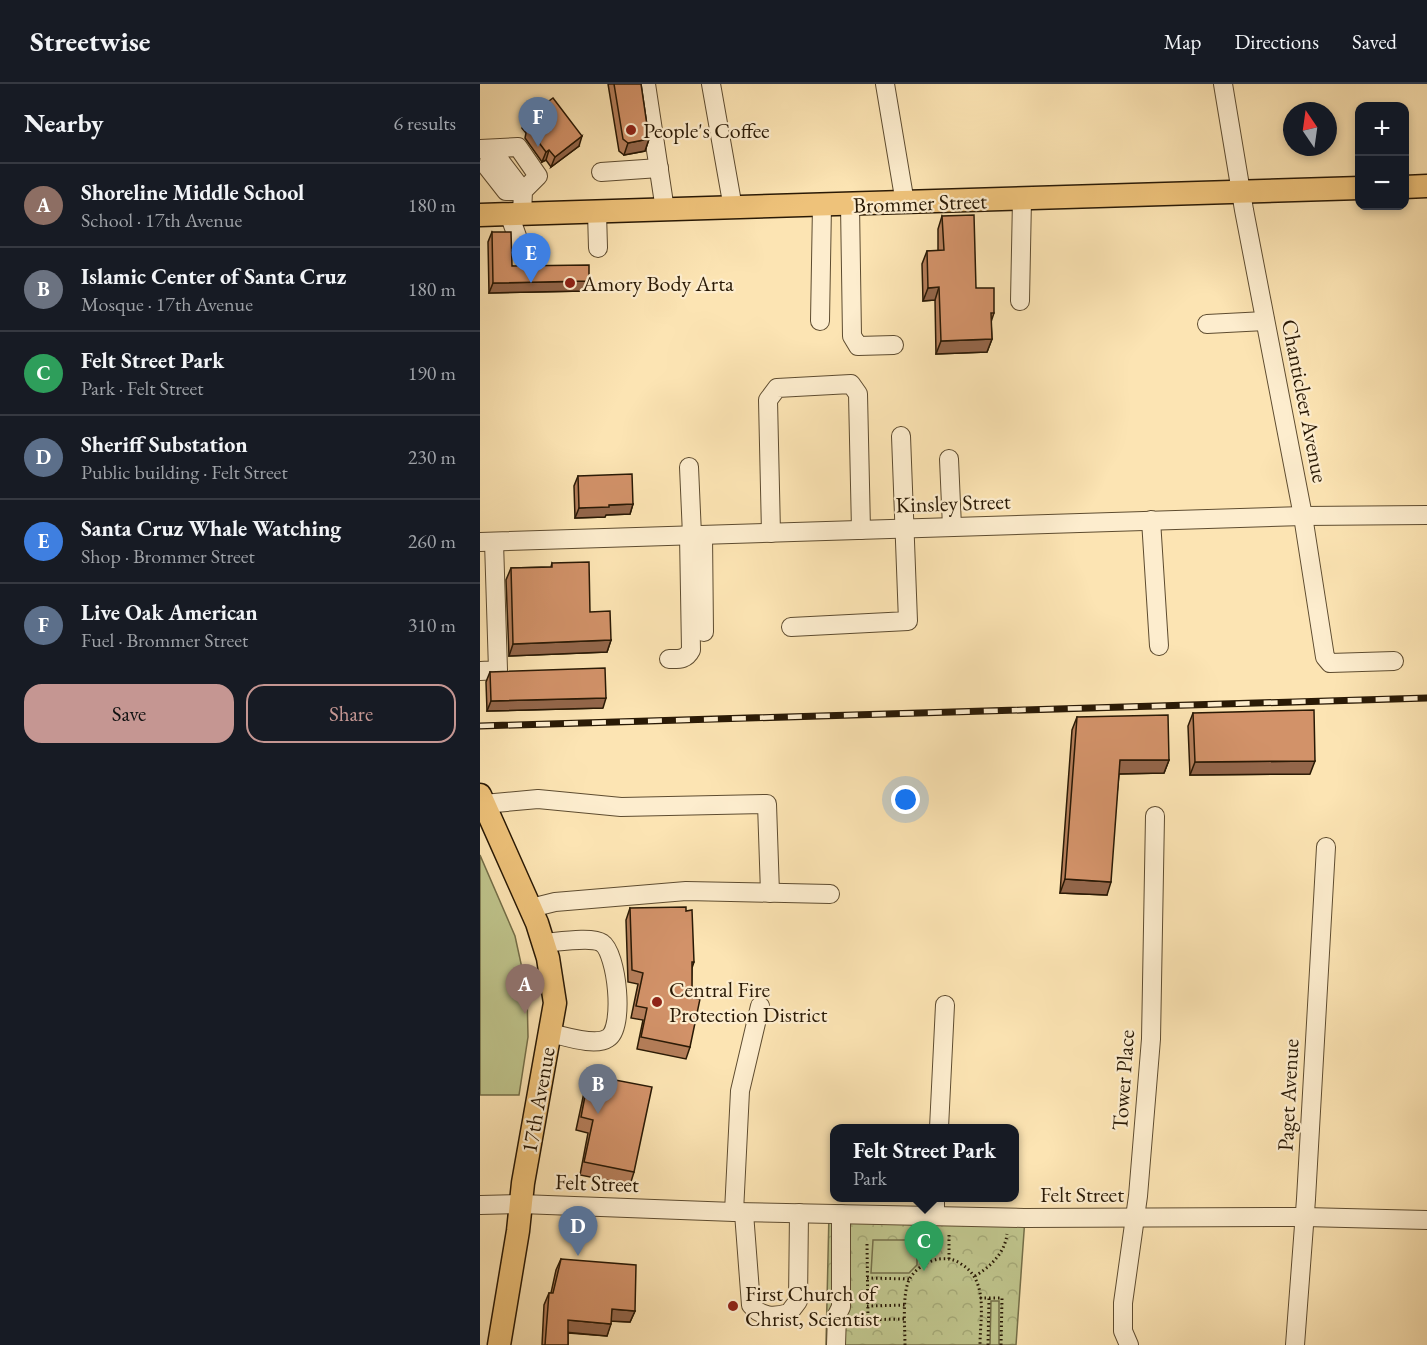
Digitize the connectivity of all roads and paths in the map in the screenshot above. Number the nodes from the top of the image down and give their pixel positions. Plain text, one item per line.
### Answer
1 (646, 84) edge
2 (711, 84) edge
3 (885, 84) edge
4 (1223, 84) edge
5 (485, 149) edge
6 (659, 168) junction
7 (601, 172) dead end
8 (1427, 186) edge
9 (1409, 187) edge
10 (1355, 188) edge
11 (523, 191) junction
12 (1241, 191) junction
13 (1022, 200) junction
14 (905, 203) junction
15 (850, 204) junction
16 (822, 205) junction
17 (733, 208) junction
18 (665, 210) junction
19 (597, 212) junction
20 (515, 214) junction
21 (480, 215) edge
22 (598, 248) dead end
23 (522, 250) dead end
24 (1020, 301) dead end
25 (820, 321) dead end
26 (1265, 321) junction
27 (1207, 324) dead end
28 (894, 345) dead end
29 (901, 436) dead end
30 (950, 459) dead end
31 (689, 467) dead end
32 (1427, 515) edge
33 (1303, 516) junction
34 (1151, 520) junction
35 (952, 527) junction
36 (904, 529) junction
37 (861, 530) junction
38 (771, 532) junction
39 (695, 535) junction
40 (487, 542) edge
41 (791, 627) dead end
42 (704, 632) dead end
43 (1159, 646) dead end
44 (669, 659) dead end
45 (1394, 661) dead end
46 (480, 671) edge
47 (482, 799) edge
48 (1155, 816) dead end
49 (1326, 847) dead end
50 (770, 893) junction
51 (830, 894) dead end
52 (531, 908) junction
53 (543, 944) junction
54 (945, 1005) dead end
55 (760, 1006) dead end
56 (550, 1033) junction
57 (939, 1124) edge
58 (935, 1202) edge
59 (521, 1204) junction
60 (480, 1205) edge
61 (739, 1213) junction
62 (798, 1214) junction
63 (841, 1214) junction
64 (935, 1216) junction
65 (1305, 1217) junction
66 (1135, 1219) junction
67 (1427, 1220) edge
68 (949, 1232) dead end
69 (1007, 1232) dead end
70 (867, 1244) dead end
71 (949, 1259) junction
72 (975, 1276) junction
73 (867, 1278) junction
74 (910, 1279) junction
75 (981, 1298) junction
76 (988, 1298) junction
77 (906, 1305) junction
78 (867, 1306) junction
79 (905, 1319) junction
80 (837, 1320) junction
81 (868, 1320) junction
82 (499, 1345) edge
83 (836, 1345) edge
84 (905, 1345) edge
85 (980, 1345) edge
86 (988, 1345) edge
87 (1001, 1345) edge
88 (1129, 1345) edge
89 (1294, 1345) edge

1 - 6 street
2 - 17 street
3 - 14 street
4 - 12 street, Chanticleer Avenue
5 - 11 street
5 - 11 street
6 - 7 street
6 - 18 street
8 - 9 main road
10 - 12 main road, Brommer Street
11 - 20 street
12 - 13 main road, Brommer Street
12 - 26 street, Chanticleer Avenue
13 - 14 main road, Brommer Street
13 - 24 street
14 - 15 main road, Brommer Street
15 - 16 main road, Brommer Street
15 - 28 street
16 - 17 main road, Brommer Street
16 - 25 street
17 - 18 main road, Brommer Street
18 - 19 main road, Brommer Street
19 - 20 main road, Brommer Street
19 - 22 street
20 - 21 main road, Brommer Street
20 - 23 street
26 - 27 street
26 - 33 street, Chanticleer Avenue
29 - 36 street
30 - 35 street
31 - 39 street
32 - 33 street, Kinsley Street
33 - 34 street, Kinsley Street
33 - 45 street, Chanticleer Avenue
34 - 35 street, Kinsley Street
34 - 43 street
35 - 36 street, Kinsley Street
36 - 37 street, Kinsley Street
36 - 41 street
37 - 38 street, Kinsley Street
37 - 38 street
38 - 39 street, Kinsley Street
39 - 40 street, Kinsley Street
39 - 42 street
39 - 44 street
40 - 46 street
47 - 50 street
47 - 52 main road, 17th Avenue
48 - 66 street, Tower Place
49 - 65 street, Paget Avenue
50 - 51 street
50 - 52 street
52 - 53 main road, 17th Avenue
53 - 56 main road, 17th Avenue
53 - 56 street
54 - 57 street
55 - 61 street
56 - 59 main road, 17th Avenue
58 - 64 street
59 - 60 street, Felt Street
59 - 61 street, Felt Street
59 - 82 main road, 17th Avenue
61 - 62 street, Felt Street
61 - 62 street
62 - 63 street, Felt Street
63 - 64 street, Felt Street
63 - 80 street
64 - 66 street, Felt Street
65 - 66 street, Felt Street
65 - 67 street, Felt Street
65 - 89 street, Paget Avenue
66 - 88 street, Tower Place
68 - 71 path
69 - 72 path
70 - 73 path
71 - 72 path
71 - 74 path
72 - 75 path
73 - 74 path
73 - 78 path
74 - 77 path
75 - 76 path
75 - 85 path
76 - 86 path
76 - 87 path
77 - 78 path
77 - 79 path
78 - 81 path
79 - 81 path
79 - 84 path
80 - 81 path
80 - 83 street

